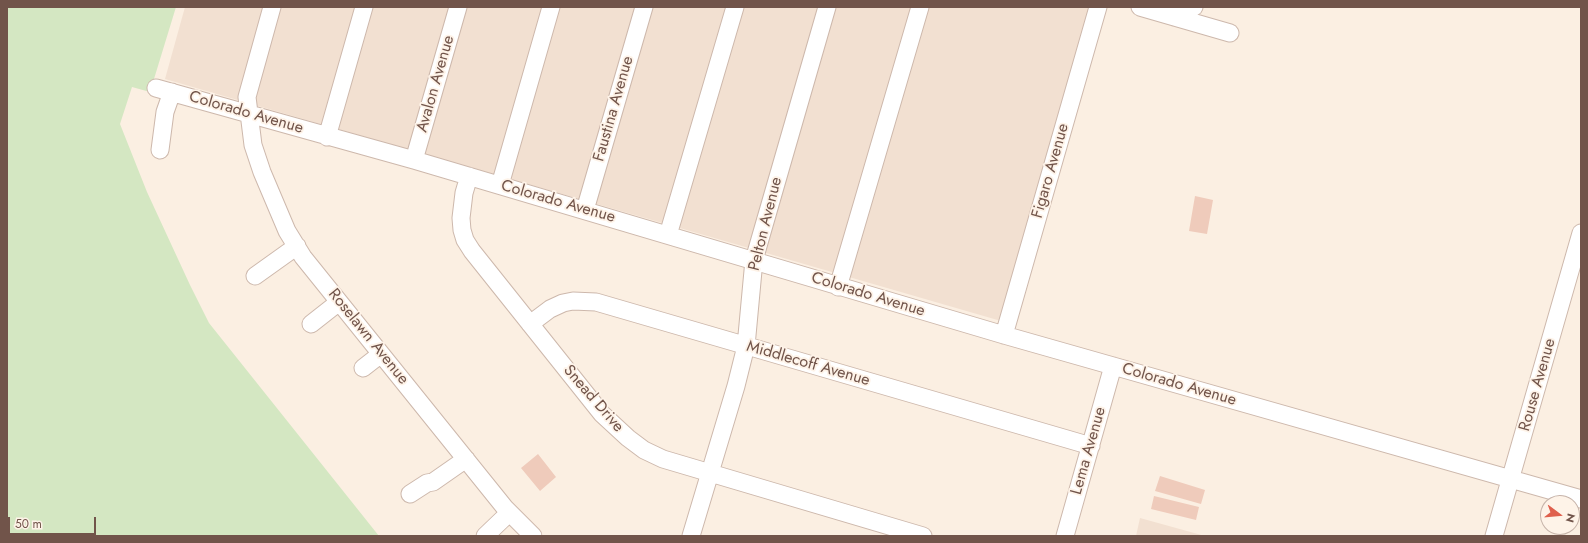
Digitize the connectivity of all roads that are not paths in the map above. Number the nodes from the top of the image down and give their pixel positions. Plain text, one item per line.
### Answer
1 (272, 7) edge
2 (364, 7) edge
3 (458, 7) edge
4 (551, 7) edge
5 (644, 7) edge
6 (735, 7) edge
7 (827, 7) edge
8 (920, 7) edge
9 (1098, 7) edge
10 (1140, 7) edge
11 (1194, 7) edge
12 (1174, 17) junction
13 (1230, 33) dead end
14 (248, 113) junction
15 (327, 137) junction
16 (160, 150) dead end
17 (414, 160) junction
18 (469, 176) junction
19 (500, 185) junction
20 (585, 210) junction
21 (1581, 233) edge
22 (668, 235) junction
23 (297, 246) junction
24 (1578, 251) edge
25 (754, 260) junction
26 (255, 276) dead end
27 (838, 287) junction
28 (339, 302) junction
29 (311, 324) dead end
30 (530, 324) junction
31 (1004, 335) junction
32 (746, 346) junction
33 (381, 354) junction
34 (1113, 366) junction
35 (363, 368) dead end
36 (1091, 446) junction
37 (466, 460) junction
38 (710, 474) junction
39 (1511, 478) junction
40 (410, 494) dead end
41 (1581, 499) edge
42 (509, 513) junction
43 (485, 536) edge
44 (533, 536) edge
45 (691, 536) edge
46 (924, 536) edge
47 (1065, 536) edge
48 (1494, 536) edge

1 - 14 street, Roselawn Avenue
2 - 15 street
3 - 17 street, Avalon Avenue
4 - 19 street
5 - 20 street, Faustina Avenue
6 - 22 street
7 - 25 street, Pelton Avenue
8 - 27 street
9 - 31 street, Figaro Avenue
10 - 12 street
11 - 12 street
12 - 13 street
14 - 15 street, Colorado Avenue
14 - 16 street, Colorado Avenue
14 - 23 street, Roselawn Avenue
15 - 17 street, Colorado Avenue
17 - 18 street, Colorado Avenue
18 - 19 street, Colorado Avenue
18 - 30 street, Snead Drive
19 - 20 street, Colorado Avenue
20 - 22 street, Colorado Avenue
21 - 24 street, Rouse Avenue
22 - 25 street, Colorado Avenue
23 - 26 street
23 - 28 street, Roselawn Avenue
24 - 39 street, Rouse Avenue
25 - 27 street, Colorado Avenue
25 - 32 street, Pelton Avenue
27 - 31 street, Colorado Avenue
28 - 29 street
28 - 33 street, Roselawn Avenue
30 - 32 street, Middlecoff Avenue
30 - 38 street, Snead Drive
31 - 34 street, Colorado Avenue
32 - 36 street, Middlecoff Avenue
32 - 38 street, Pelton Avenue
33 - 35 street
33 - 37 street, Roselawn Avenue
34 - 36 street, Lema Avenue
34 - 39 street, Colorado Avenue
36 - 47 street, Lema Avenue
37 - 40 street
37 - 42 street, Roselawn Avenue
38 - 45 street, Pelton Avenue
38 - 46 street, Snead Drive
39 - 41 street, Colorado Avenue
39 - 48 street, Rouse Avenue
42 - 43 street
42 - 44 street, Roselawn Avenue

